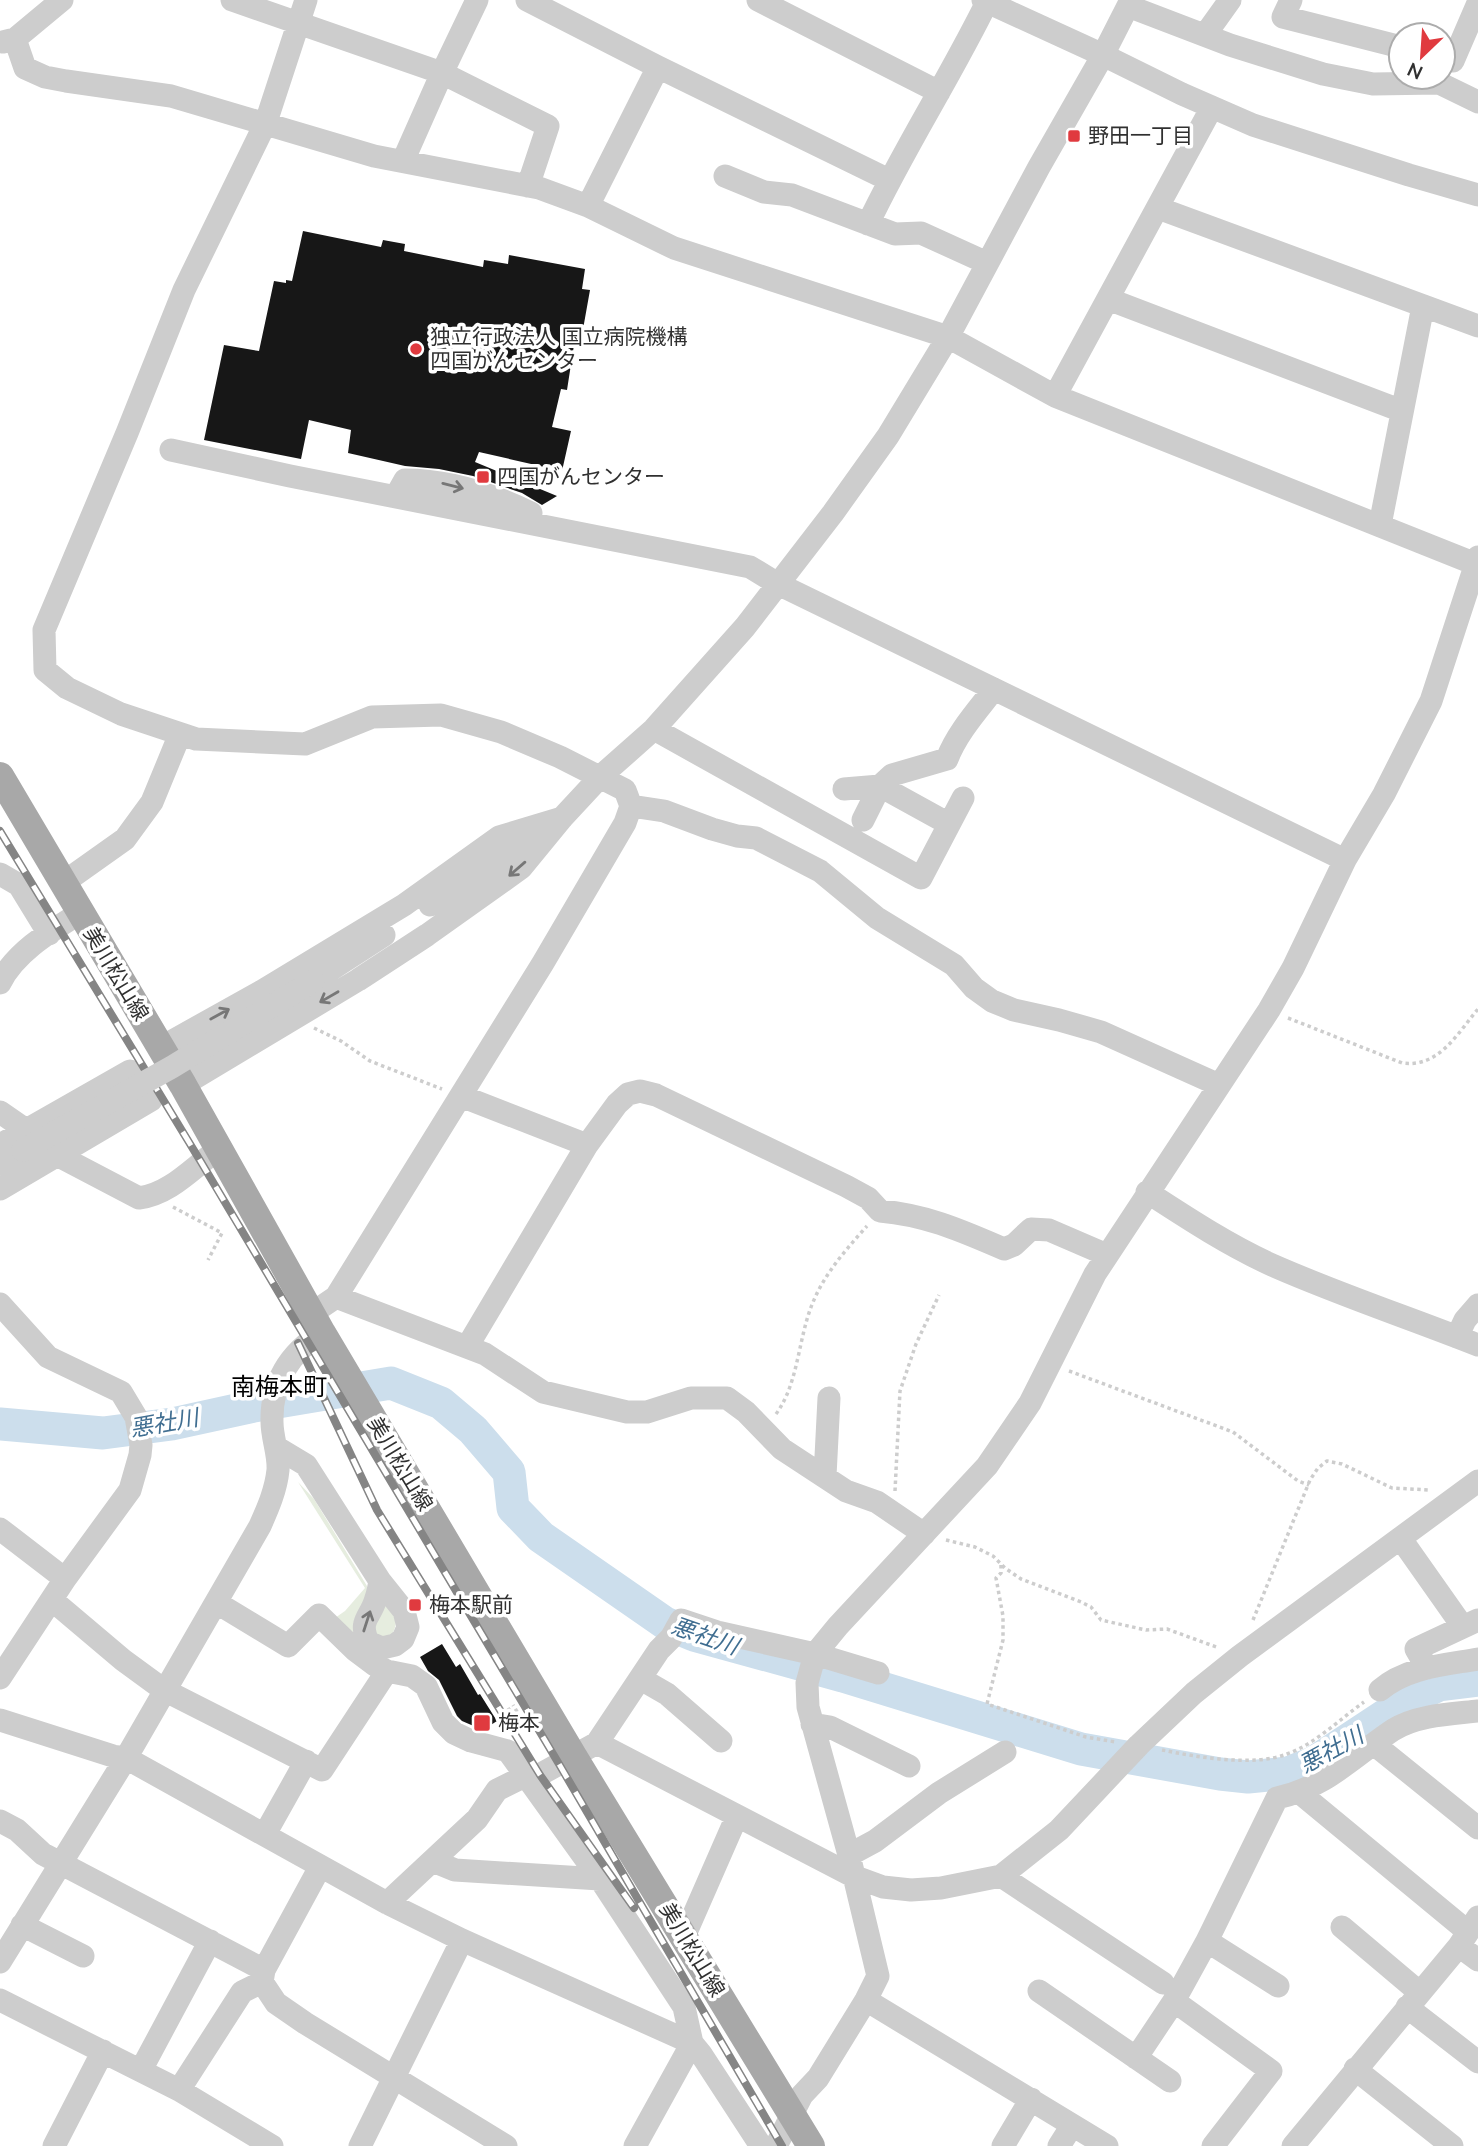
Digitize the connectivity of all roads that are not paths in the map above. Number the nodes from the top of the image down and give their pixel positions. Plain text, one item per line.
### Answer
1 (62, 0) edge
2 (232, 0) edge
3 (306, 0) edge
4 (478, 0) edge
5 (527, 0) edge
6 (758, 0) edge
7 (1230, 0) edge
8 (1291, 0) edge
9 (986, 1) edge
10 (1130, 3) edge
11 (1478, 3) edge
12 (299, 22) junction
13 (1205, 35) junction
14 (7, 41) edge
15 (1387, 43) edge
16 (1457, 52) edge
17 (1103, 55) junction
18 (658, 67) junction
19 (442, 73) junction
20 (939, 92) junction
21 (1478, 102) edge
22 (1212, 107) junction
23 (266, 122) junction
24 (403, 161) junction
25 (725, 177) dead end
26 (889, 180) junction
27 (528, 186) junction
28 (1478, 195) edge
29 (588, 205) junction
30 (1158, 208) junction
31 (868, 224) junction
32 (987, 263) junction
33 (1108, 299) junction
34 (1423, 306) junction
35 (1478, 326) edge
36 (948, 337) junction
37 (1055, 396) junction
38 (1402, 411) junction
39 (171, 450) dead end
40 (1380, 525) junction
41 (1477, 562) edge
42 (778, 584) junction
43 (994, 690) junction
44 (654, 729) junction
45 (180, 734) junction
46 (0, 776) edge
47 (601, 776) junction
48 (880, 786) junction
49 (844, 789) dead end
50 (963, 798) dead end
51 (631, 806) junction
52 (562, 818) junction
53 (863, 820) dead end
54 (949, 824) junction
55 (1345, 860) junction
56 (0, 874) edge
57 (63, 883) junction
58 (80, 913) junction
59 (49, 934) junction
60 (0, 983) edge
61 (160, 1048) junction
62 (130, 1071) dead end
63 (183, 1085) junction
64 (1219, 1085) junction
65 (89, 1094) junction
66 (461, 1096) junction
67 (151, 1100) dead end
68 (0, 1112) edge
69 (107, 1126) junction
70 (25, 1140) junction
71 (0, 1145) edge
72 (587, 1145) junction
73 (219, 1149) junction
74 (57, 1155) junction
75 (0, 1164) edge
76 (0, 1189) edge
77 (1147, 1192) junction
78 (1107, 1255) junction
79 (336, 1297) junction
80 (0, 1304) edge
81 (1478, 1305) edge
82 (317, 1324) junction
83 (1468, 1341) edge
84 (467, 1346) junction
85 (830, 1398) dead end
86 (276, 1447) junction
87 (825, 1476) junction
88 (1471, 1486) edge
89 (0, 1529) edge
90 (924, 1534) junction
91 (1401, 1539) junction
92 (65, 1579) junction
93 (380, 1581) dead end
94 (52, 1600) junction
95 (217, 1603) junction
96 (1471, 1623) edge
97 (814, 1657) junction
98 (1478, 1660) edge
99 (1427, 1668) junction
100 (387, 1671) junction
101 (878, 1674) dead end
102 (0, 1678) edge
103 (641, 1679) junction
104 (164, 1690) junction
105 (1380, 1690) road end
106 (1473, 1716) edge
107 (0, 1720) edge
108 (812, 1724) junction
109 (721, 1741) dead end
110 (1375, 1745) junction
111 (585, 1749) junction
112 (1005, 1752) dead end
113 (126, 1758) junction
114 (306, 1761) junction
115 (909, 1766) dead end
116 (527, 1778) junction
117 (1300, 1793) junction
118 (737, 1816) junction
119 (0, 1821) edge
120 (1478, 1828) edge
121 (265, 1834) junction
122 (433, 1861) junction
123 (62, 1864) junction
124 (850, 1866) junction
125 (320, 1867) junction
126 (1001, 1876) junction
127 (600, 1879) junction
128 (387, 1903) junction
129 (22, 1925) junction
130 (1342, 1927) dead end
131 (1468, 1931) edge
132 (684, 1937) junction
133 (462, 1940) junction
134 (210, 1941) junction
135 (1208, 1941) junction
136 (83, 1956) dead end
137 (1478, 1960) edge
138 (0, 1962) edge
139 (263, 1976) junction
140 (1278, 1986) dead end
141 (1039, 1991) dead end
142 (1168, 1992) junction
143 (1413, 1999) junction
144 (0, 2000) edge
145 (866, 2000) junction
146 (692, 2043) junction
147 (103, 2051) junction
148 (1136, 2058) junction
149 (1478, 2062) edge
150 (1355, 2069) junction
151 (141, 2070) junction
152 (393, 2078) junction
153 (1170, 2081) dead end
154 (179, 2090) junction
155 (1031, 2099) junction
156 (792, 2114) junction
157 (244, 2138) edge
158 (1307, 2141) edge
159 (54, 2146) edge
160 (272, 2146) edge
161 (360, 2146) edge
162 (506, 2146) edge
163 (635, 2146) edge
164 (761, 2146) edge
165 (776, 2146) edge
166 (811, 2146) edge
167 (1003, 2146) edge
168 (1107, 2146) edge
169 (1213, 2146) edge
170 (1452, 2146) edge

1 - 14 street
2 - 12 street
3 - 12 street
4 - 19 street
5 - 18 street
6 - 20 street
7 - 13 street
8 - 15 street
9 - 17 street
9 - 20 street
10 - 13 street
10 - 17 street
11 - 16 street
12 - 19 street
12 - 23 street
13 - 21 street
14 - 23 street
17 - 22 street
17 - 32 street
18 - 26 street
18 - 29 street
19 - 24 street
19 - 27 street
20 - 26 street
22 - 28 street
22 - 30 street
23 - 24 street
23 - 45 street
24 - 27 street
25 - 31 street
26 - 31 street
27 - 29 street
29 - 36 street
30 - 33 street
30 - 34 street
31 - 32 street
32 - 36 street
33 - 37 street
33 - 38 street
34 - 35 street
34 - 38 street
36 - 37 street
36 - 42 street
37 - 40 street
38 - 40 street
39 - 42 street
40 - 41 street
41 - 55 street
42 - 43 street
42 - 44 street
43 - 48 street
43 - 55 street
44 - 47 street
44 - 54 street
45 - 47 street
45 - 57 street
46 - 57 main road, 美川松山線
47 - 51 street
47 - 52 street
48 - 49 street
48 - 53 street
48 - 54 street
50 - 54 street
51 - 64 street
51 - 66 street
61 -> 52 street
52 -> 63 street
52 - 70 street, bridge
55 - 64 street
56 - 59 street
57 - 58 main road, 美川松山線
58 - 59 street
58 - 61 main road, 美川松山線
59 - 60 street
61 - 63 main road, 美川松山線
62 - 65 street
63 - 73 main road, 美川松山線
64 - 77 street
65 - 69 street
65 - 70 street
66 - 72 street
66 - 79 street
67 - 69 street
68 - 70 street
69 - 74 street
70 - 71 street
70 - 74 street
70 - 75 street
72 - 78 street
72 - 84 street
73 - 74 street
73 - 82 main road, 美川松山線
74 - 76 street
77 - 78 street
77 - 83 street
78 - 90 street
79 - 82 street
79 - 84 street
80 - 92 street
81 - 83 street
82 - 86 street
82 - 111 main road, 美川松山線
84 - 87 street
85 - 87 street
86 - 93 street
86 - 95 street
87 - 90 street
88 - 91 street
89 - 92 street
90 - 97 street
91 - 96 street
91 - 126 street
92 - 94 street
94 - 102 street
94 - 104 street
95 - 100 street
95 - 104 street
96 - 99 street
97 - 101 street
97 - 103 street
97 - 108 street
98 - 99 street
99 - 105 street
100 - 114 street
100 - 116 street
103 - 109 street
103 - 111 street
104 - 113 street
104 - 114 street
106 - 110 street
107 - 113 street
108 - 115 street
108 - 124 street
110 - 117 street
110 - 120 street
111 - 116 street
111 - 118 street
111 - 132 main road, 美川松山線
112 - 124 street
113 - 121 street
113 - 123 street
114 - 121 street
116 - 122 street
116 - 127 street
117 - 131 street
117 - 135 street
118 - 124 street
118 - 132 street
119 - 123 street
121 - 125 street
122 - 127 street
122 - 128 street
123 - 129 street
123 - 134 street
124 - 126 street
124 - 145 street
125 - 128 street
125 - 139 street
126 - 142 street
127 - 146 street
128 - 133 street
129 - 136 street
129 - 138 street
130 - 143 street
131 - 137 street
131 - 143 street
132 - 156 main road, 美川松山線
133 - 146 street
133 - 152 street
134 - 139 street
134 - 151 street
135 - 140 street
135 - 142 street
139 - 152 street
139 - 154 street
141 - 148 street
142 - 148 street
142 - 169 street
143 - 149 street
143 - 150 street
144 - 147 street
145 - 155 street
145 - 156 street
146 - 163 street
146 - 164 street
147 - 151 street
147 - 159 street
148 - 153 street
150 - 158 street
150 - 170 street
151 - 154 street
152 - 161 street
152 - 162 street
154 - 157 street
155 - 167 street
155 - 168 street
156 - 165 street
156 - 166 main road, 美川松山線
157 - 160 street

